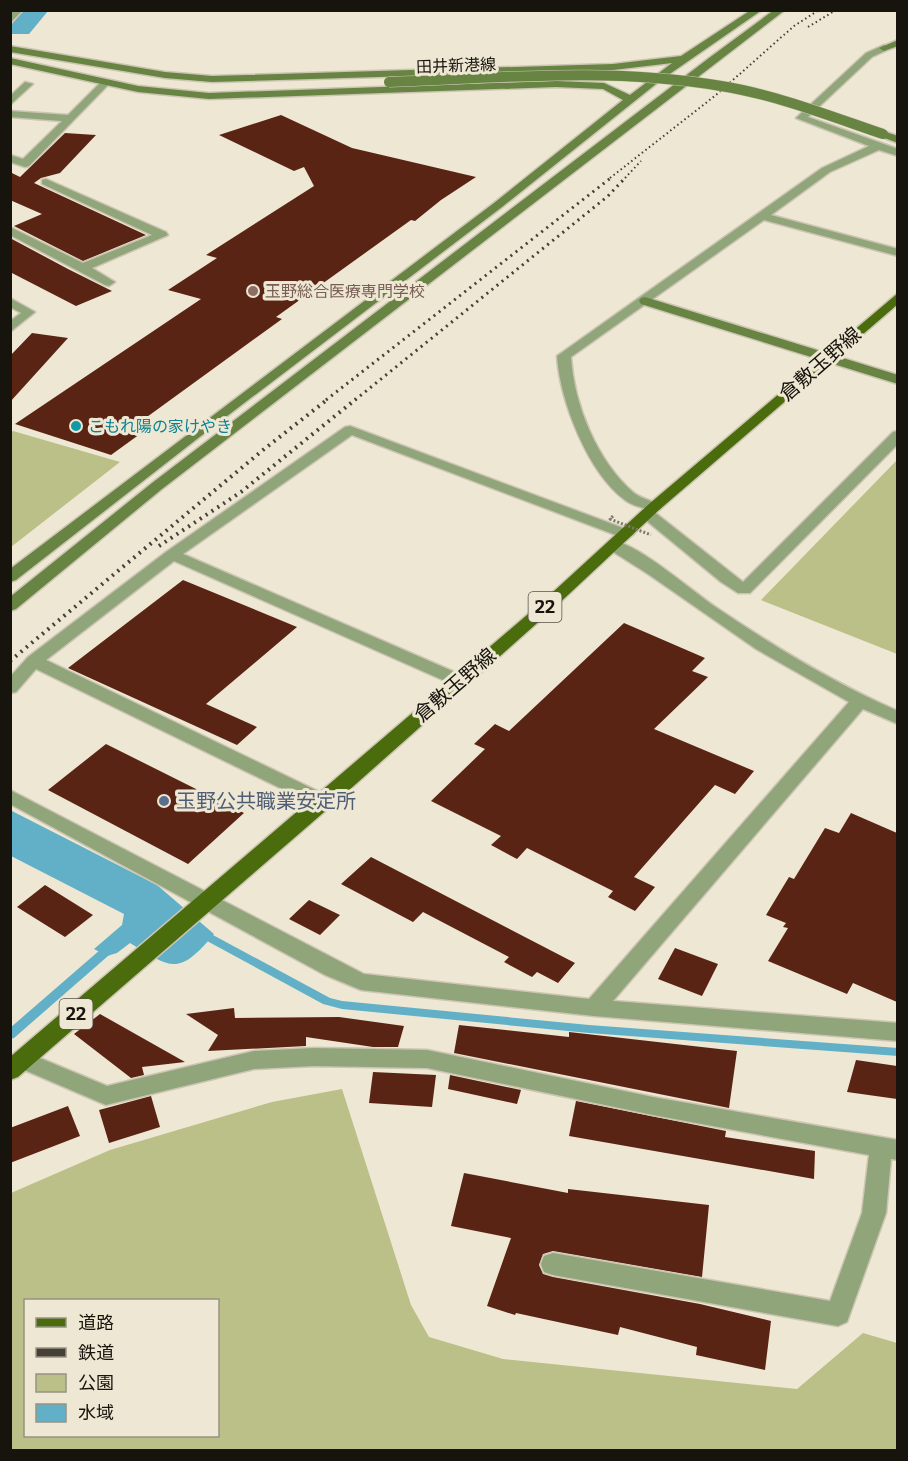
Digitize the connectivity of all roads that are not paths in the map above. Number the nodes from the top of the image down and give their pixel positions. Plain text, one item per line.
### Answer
1 (19, 10) edge
2 (758, 10) edge
3 (781, 10) edge
4 (10, 20) edge
5 (897, 43) edge
6 (884, 48) junction
7 (897, 52) edge
8 (12, 53) edge
9 (686, 58) junction
10 (10, 61) edge
11 (624, 66) junction
12 (669, 71) junction
13 (686, 80) junction
14 (106, 82) junction
15 (28, 84) dead end
16 (606, 85) junction
17 (649, 86) junction
18 (630, 100) junction
19 (10, 102) edge
20 (10, 114) edge
21 (70, 118) junction
22 (880, 140) junction
23 (897, 140) edge
24 (897, 153) edge
25 (10, 158) edge
26 (46, 182) dead end
27 (762, 216) junction
28 (10, 230) edge
29 (897, 253) edge
30 (82, 267) junction
31 (109, 282) dead end
32 (897, 297) edge
33 (645, 301) junction
34 (10, 302) edge
35 (10, 328) edge
36 (829, 358) junction
37 (897, 380) edge
38 (897, 435) edge
39 (651, 511) junction
40 (619, 540) junction
41 (172, 555) junction
42 (10, 577) edge
43 (10, 606) edge
44 (34, 661) junction
45 (460, 681) junction
46 (10, 688) edge
47 (859, 702) junction
48 (897, 718) edge
49 (10, 796) edge
50 (323, 802) junction
51 (208, 901) junction
52 (594, 1008) junction
53 (897, 1032) edge
54 (17, 1065) edge
55 (889, 1149) edge
56 (553, 1264) dead end

1 - 4 street
2 - 9 street
3 - 13 street
5 - 6 street
6 - 7 street
6 - 22 street
8 - 11 street
8 - 22 street, 田井新港線, bridge
9 - 11 street
9 - 12 street
10 - 14 street
11 - 12 street
12 - 13 street
12 - 17 street
13 - 17 street
13 - 43 street
14 - 16 street
14 - 21 street
15 - 19 street
16 - 17 street
16 - 18 street
17 - 18 street
18 - 42 street
20 - 21 street
21 - 25 street
22 - 23 street, 田井新港線
22 - 24 street
22 - 27 street
26 - 30 street
27 - 29 street
27 - 33 street
28 - 30 street
30 - 31 street
32 - 36 main road, 倉敷玉野線 / 22
33 - 36 street
33 - 39 street
34 - 35 street
36 - 37 street
36 - 39 main road, 倉敷玉野線 / 22
38 - 39 street
39 - 40 main road, 倉敷玉野線 / 22
40 - 41 street
40 - 45 main road, 倉敷玉野線 / 22
40 - 47 street
41 - 44 street
41 - 45 street
44 - 46 street
44 - 50 street
45 - 50 main road, 倉敷玉野線 / 22
47 - 48 street
47 - 52 street
49 - 51 street
50 - 51 main road, 倉敷玉野線 / 22
51 - 52 street
51 - 54 main road, 倉敷玉野線 / 22
52 - 53 street
54 - 55 street
55 - 56 street

